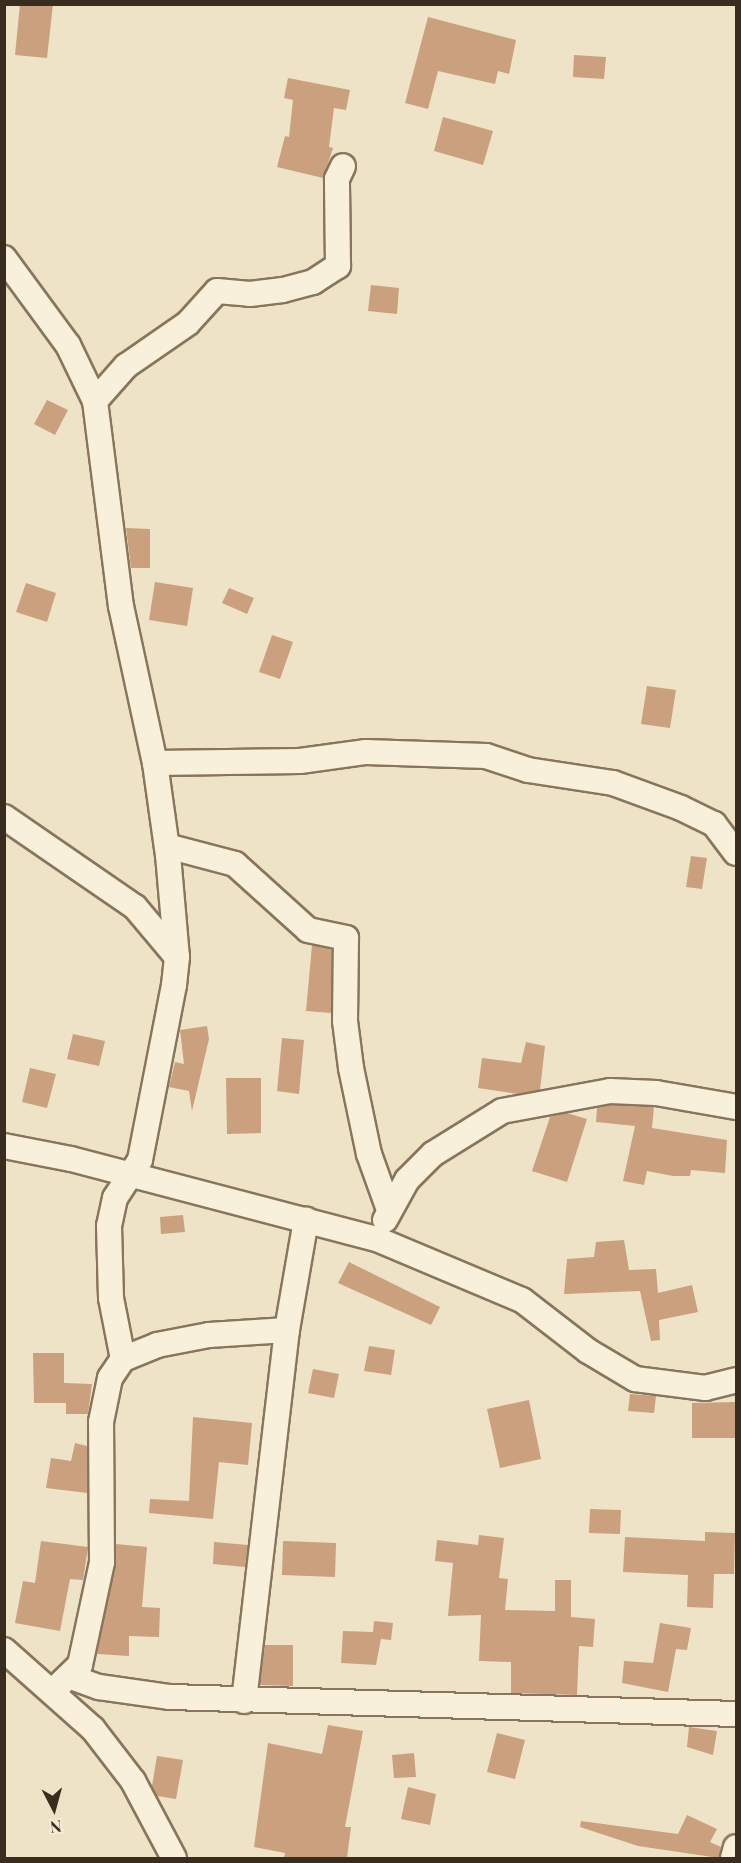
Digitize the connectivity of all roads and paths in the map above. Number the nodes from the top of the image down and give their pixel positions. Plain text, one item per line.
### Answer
1 (343, 166) dead end
2 (4, 258) edge
3 (94, 401) junction
4 (155, 763) junction
5 (4, 817) edge
6 (167, 846) junction
7 (736, 853) edge
8 (177, 957) junction
9 (736, 1107) edge
10 (4, 1146) edge
11 (133, 1176) junction
12 (389, 1210) junction
13 (306, 1220) junction
14 (379, 1240) junction
15 (287, 1330) junction
16 (123, 1359) junction
17 (736, 1380) edge
18 (4, 1650) edge
19 (63, 1684) junction
20 (244, 1701) junction
21 (736, 1714) edge
22 (736, 1847) edge
23 (174, 1858) edge
24 (733, 1858) edge

1 - 3 street
2 - 3 street
3 - 4 street
4 - 6 street
4 - 7 street
5 - 8 street
6 - 8 street
6 - 12 street
8 - 11 street
9 - 12 street
10 - 11 street
11 - 13 street
11 - 16 street
12 - 14 street
13 - 14 street
13 - 15 street
14 - 17 street
15 - 16 street
15 - 20 street
16 - 19 street
18 - 19 street
19 - 20 street
19 - 23 street
20 - 21 street
22 - 24 street

